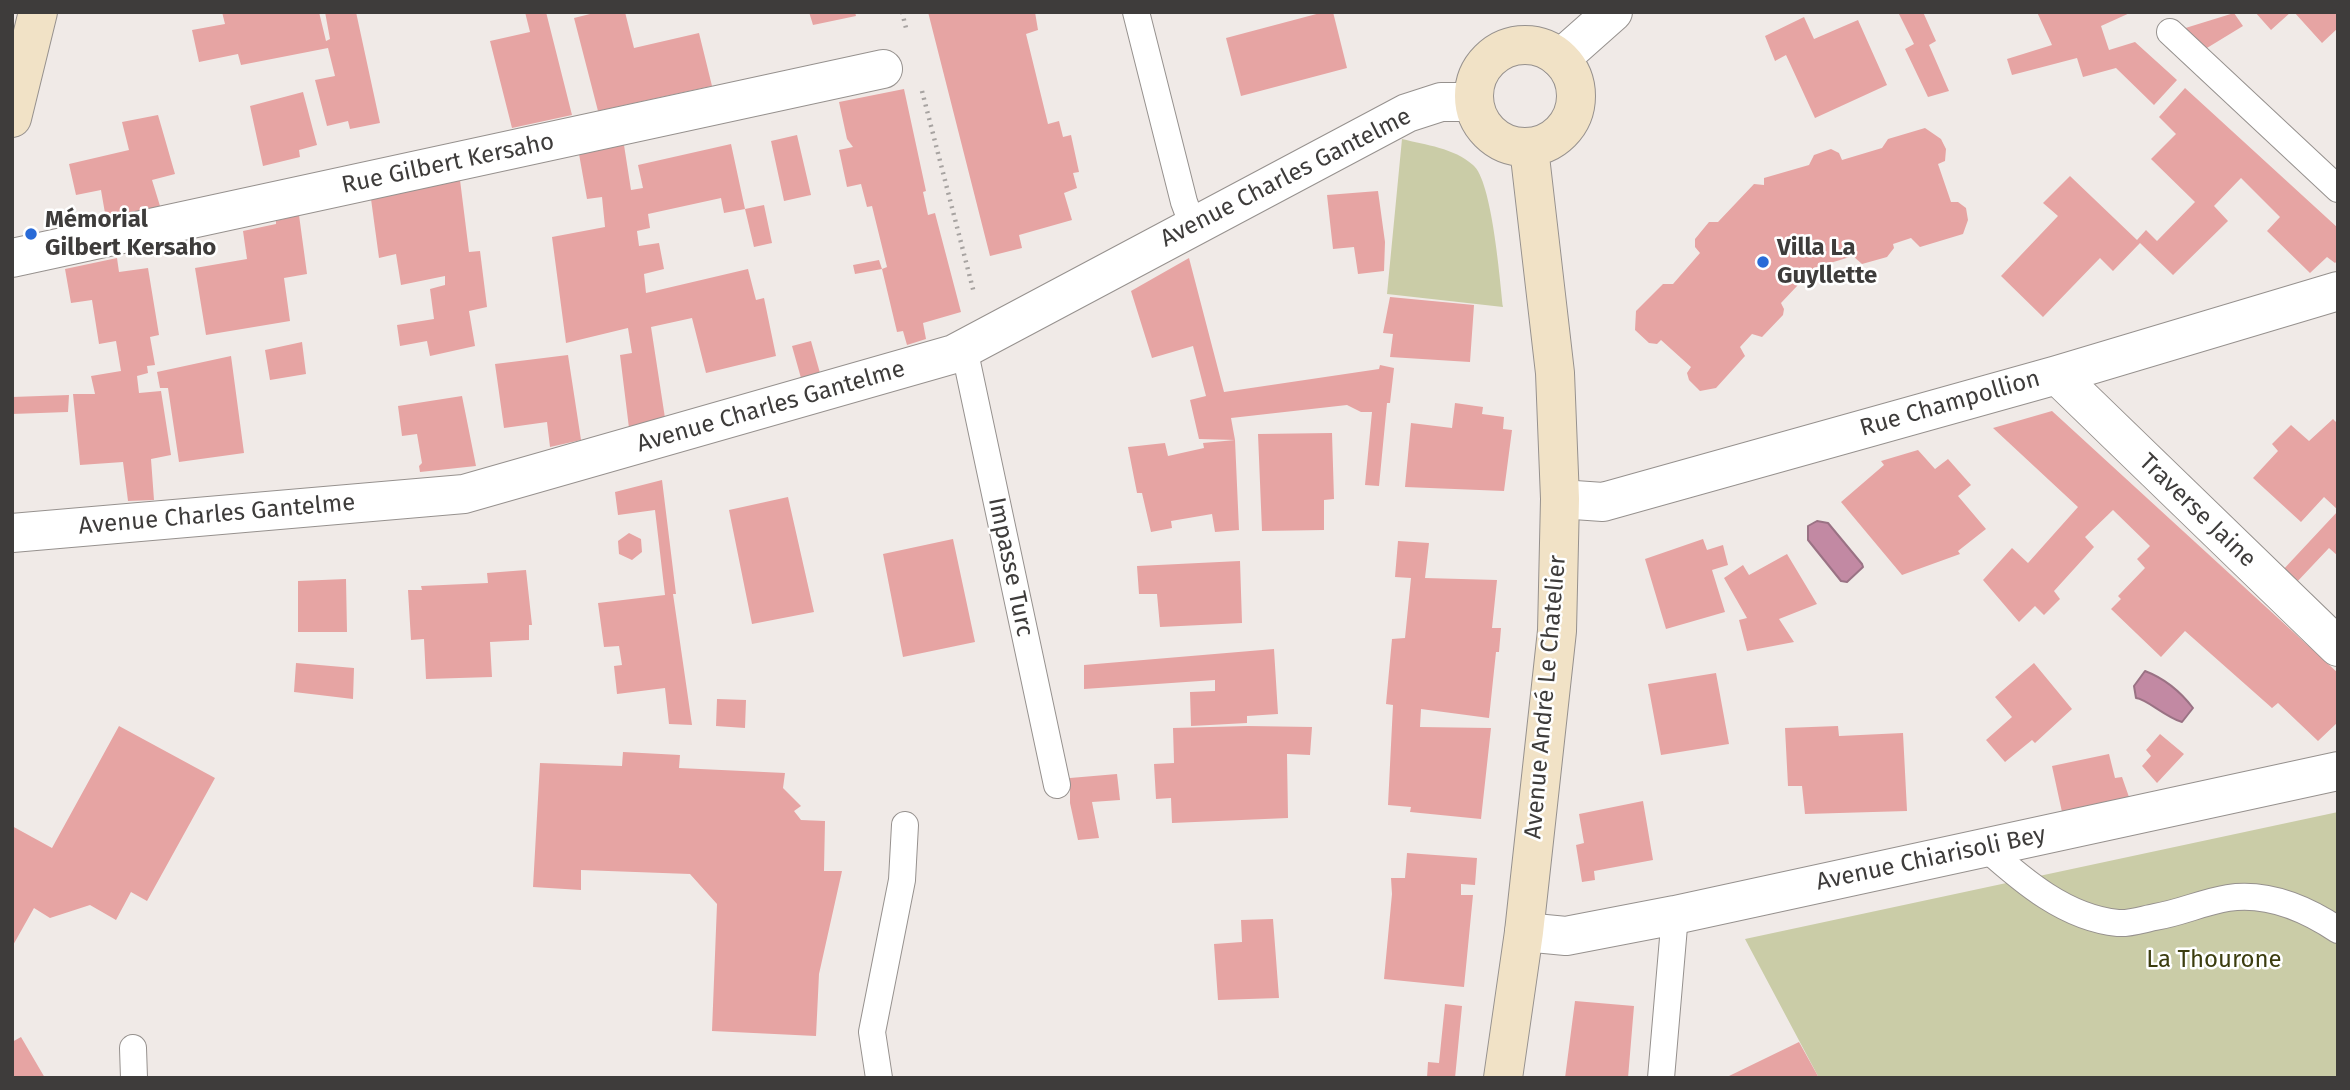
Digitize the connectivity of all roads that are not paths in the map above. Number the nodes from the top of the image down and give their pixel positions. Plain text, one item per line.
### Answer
1 (38, 12) edge
2 (1136, 12) edge
3 (1613, 12) edge
4 (1516, 28) edge
5 (2170, 32) dead end
6 (1560, 59) junction
7 (883, 69) dead end
8 (1473, 102) junction
9 (12, 118) edge
10 (1529, 148) junction
11 (2338, 188) edge
12 (1194, 226) junction
13 (12, 258) edge
14 (2338, 291) edge
15 (974, 342) junction
16 (2057, 375) junction
17 (1560, 499) junction
18 (12, 533) edge
19 (2338, 647) edge
20 (2338, 771) edge
21 (1057, 785) dead end
22 (905, 825) dead end
23 (1986, 848) junction
24 (1675, 915) junction
25 (2338, 930) edge
26 (1524, 932) junction
27 (133, 1048) dead end
28 (134, 1078) edge
29 (879, 1078) edge
30 (1503, 1078) edge
31 (1661, 1078) edge

1 - 9 main road
2 - 12 lane
3 - 6 street
4 - 6 main road
4 - 8 main road
5 - 11 lane
6 - 10 main road
7 - 13 street, Rue Gilbert Kersaho
8 - 10 main road
8 - 12 street, Avenue Charles Gantelme
10 - 17 main road, Avenue André Le Chatelier
12 - 15 street, Avenue Charles Gantelme
14 - 16 street, Rue Champollion
15 - 18 street, Avenue Charles Gantelme
15 - 21 lane, Impasse Turc
16 - 17 street, Rue Champollion
16 - 19 street, Traverse Jaine
17 - 26 main road, Avenue André Le Chatelier
20 - 23 street, Avenue Chiarisoli Bey
22 - 29 lane
23 - 24 street, Avenue Chiarisoli Bey
23 - 25 lane
24 - 26 street, Avenue Chiarisoli Bey
24 - 31 lane
26 - 30 main road, Avenue André Le Chatelier
27 - 28 lane

